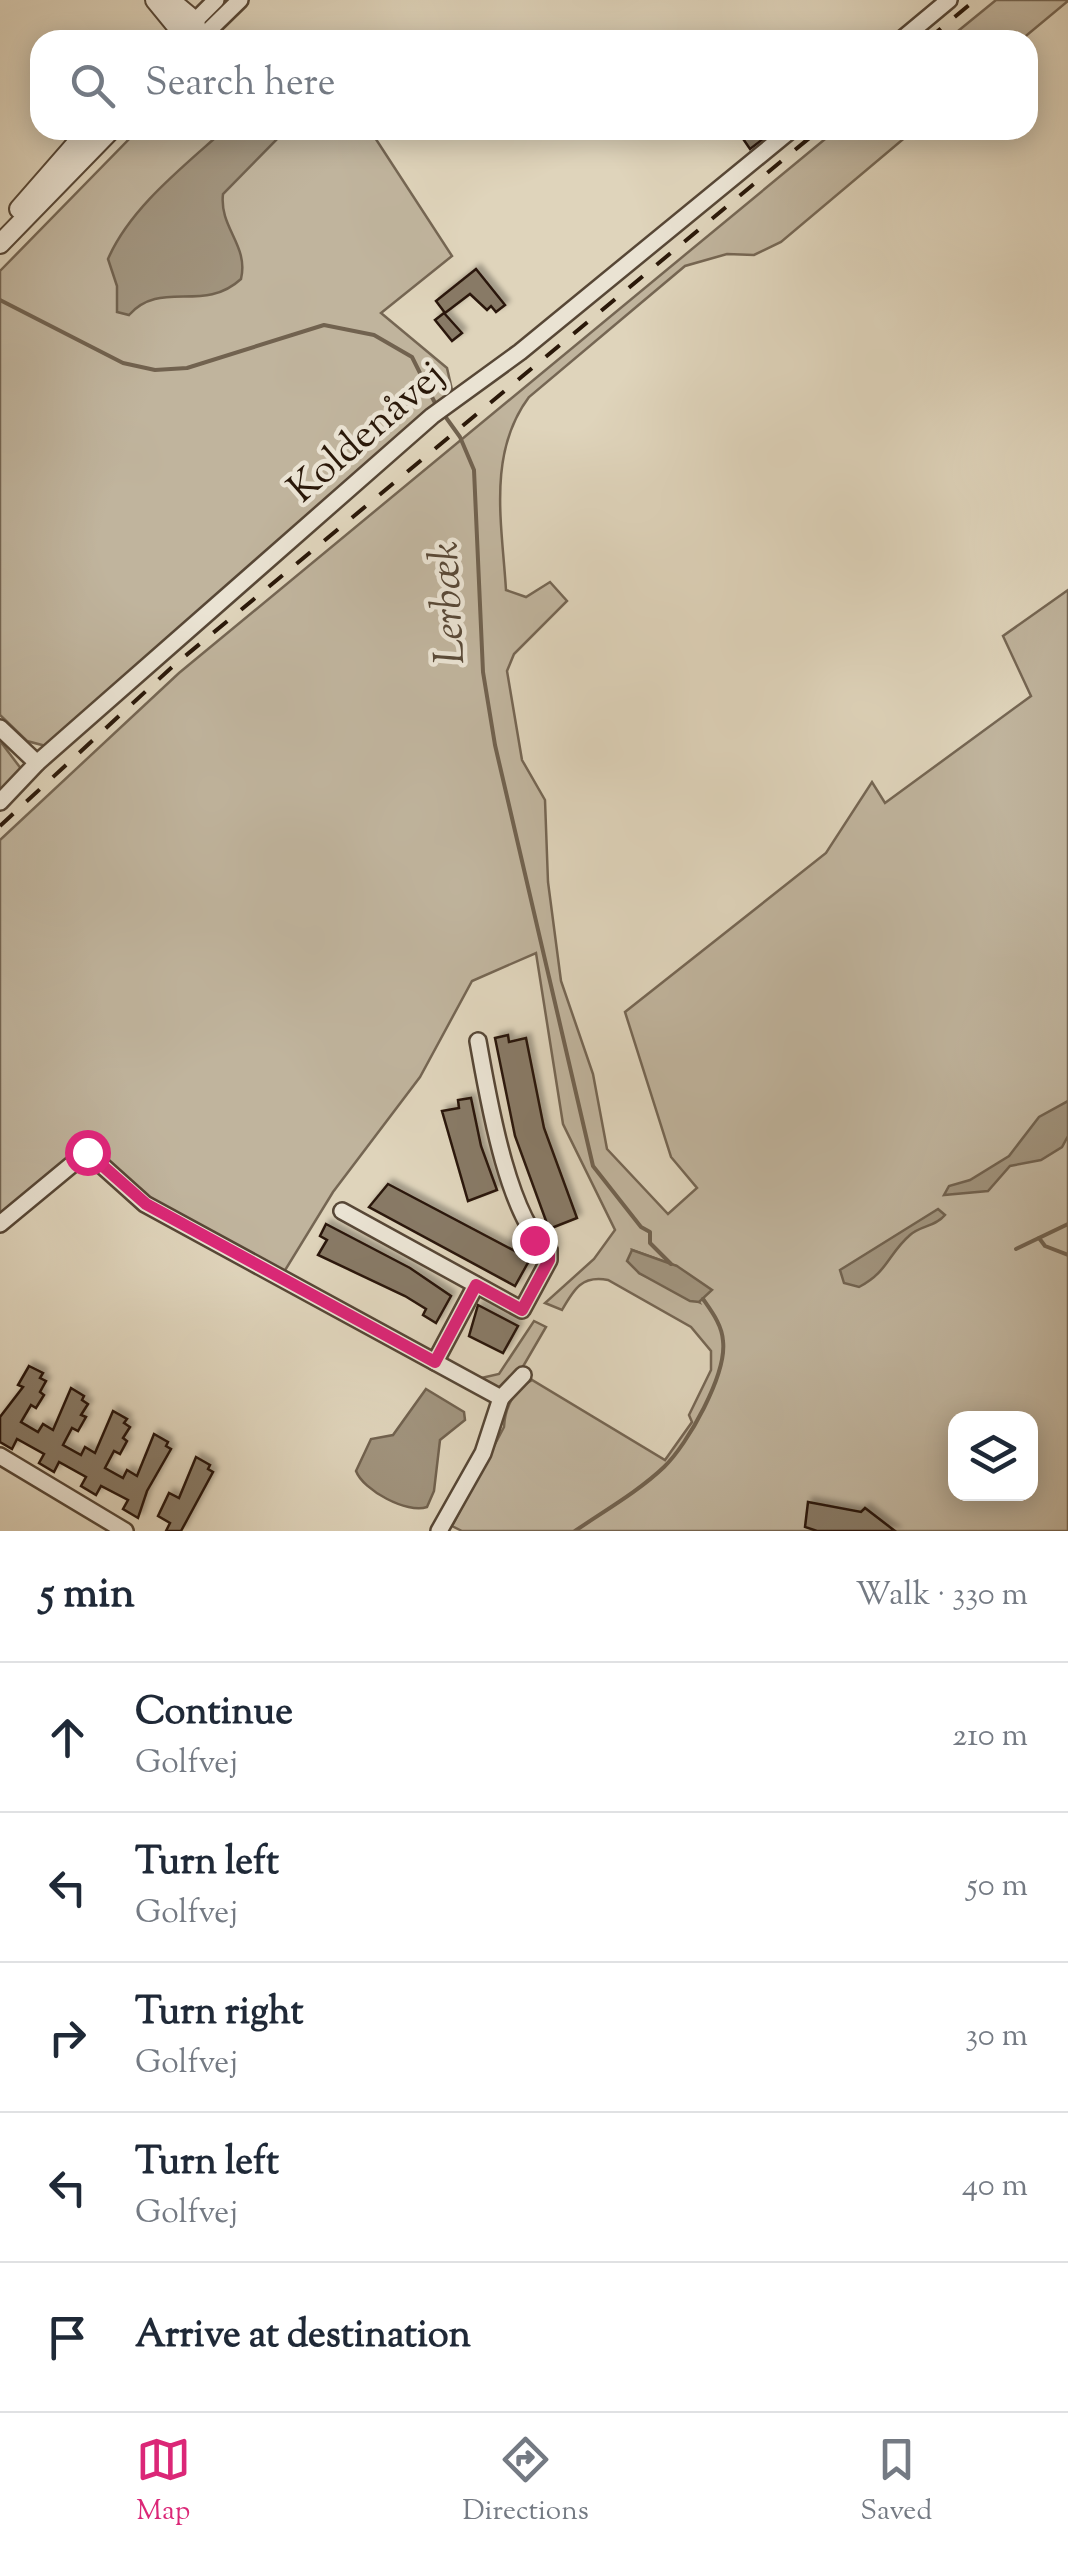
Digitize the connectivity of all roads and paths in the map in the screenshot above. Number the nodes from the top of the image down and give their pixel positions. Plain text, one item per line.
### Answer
1 (155, 0) edge
2 (170, 0) edge
3 (216, 0) edge
4 (240, 0) edge
5 (949, 0) edge
6 (185, 30) edge
7 (187, 30) edge
8 (194, 30) edge
9 (197, 30) edge
10 (912, 30) edge
11 (79, 140) edge
12 (101, 140) edge
13 (779, 140) edge
14 (0, 230) edge
15 (0, 244) edge
16 (0, 728) edge
17 (37, 763) junction
18 (0, 802) edge
19 (478, 1042) dead end
20 (342, 1211) dead end
21 (0, 1224) edge
22 (476, 1285) junction
23 (435, 1362) junction
24 (523, 1374) dead end
25 (501, 1398) junction
26 (0, 1456) edge
27 (124, 1531) edge
28 (438, 1531) edge

1 - 6 street
2 - 7 street
3 - 8 street
4 - 9 street
5 - 10 street
11 - 14 street
12 - 15 street
13 - 17 street, Koldenåvej
16 - 17 street
17 - 18 street, Koldenåvej
19 - 22 street
20 - 22 street
21 - 23 street
22 - 23 street
23 - 25 street
24 - 25 street
25 - 28 street
26 - 27 street

